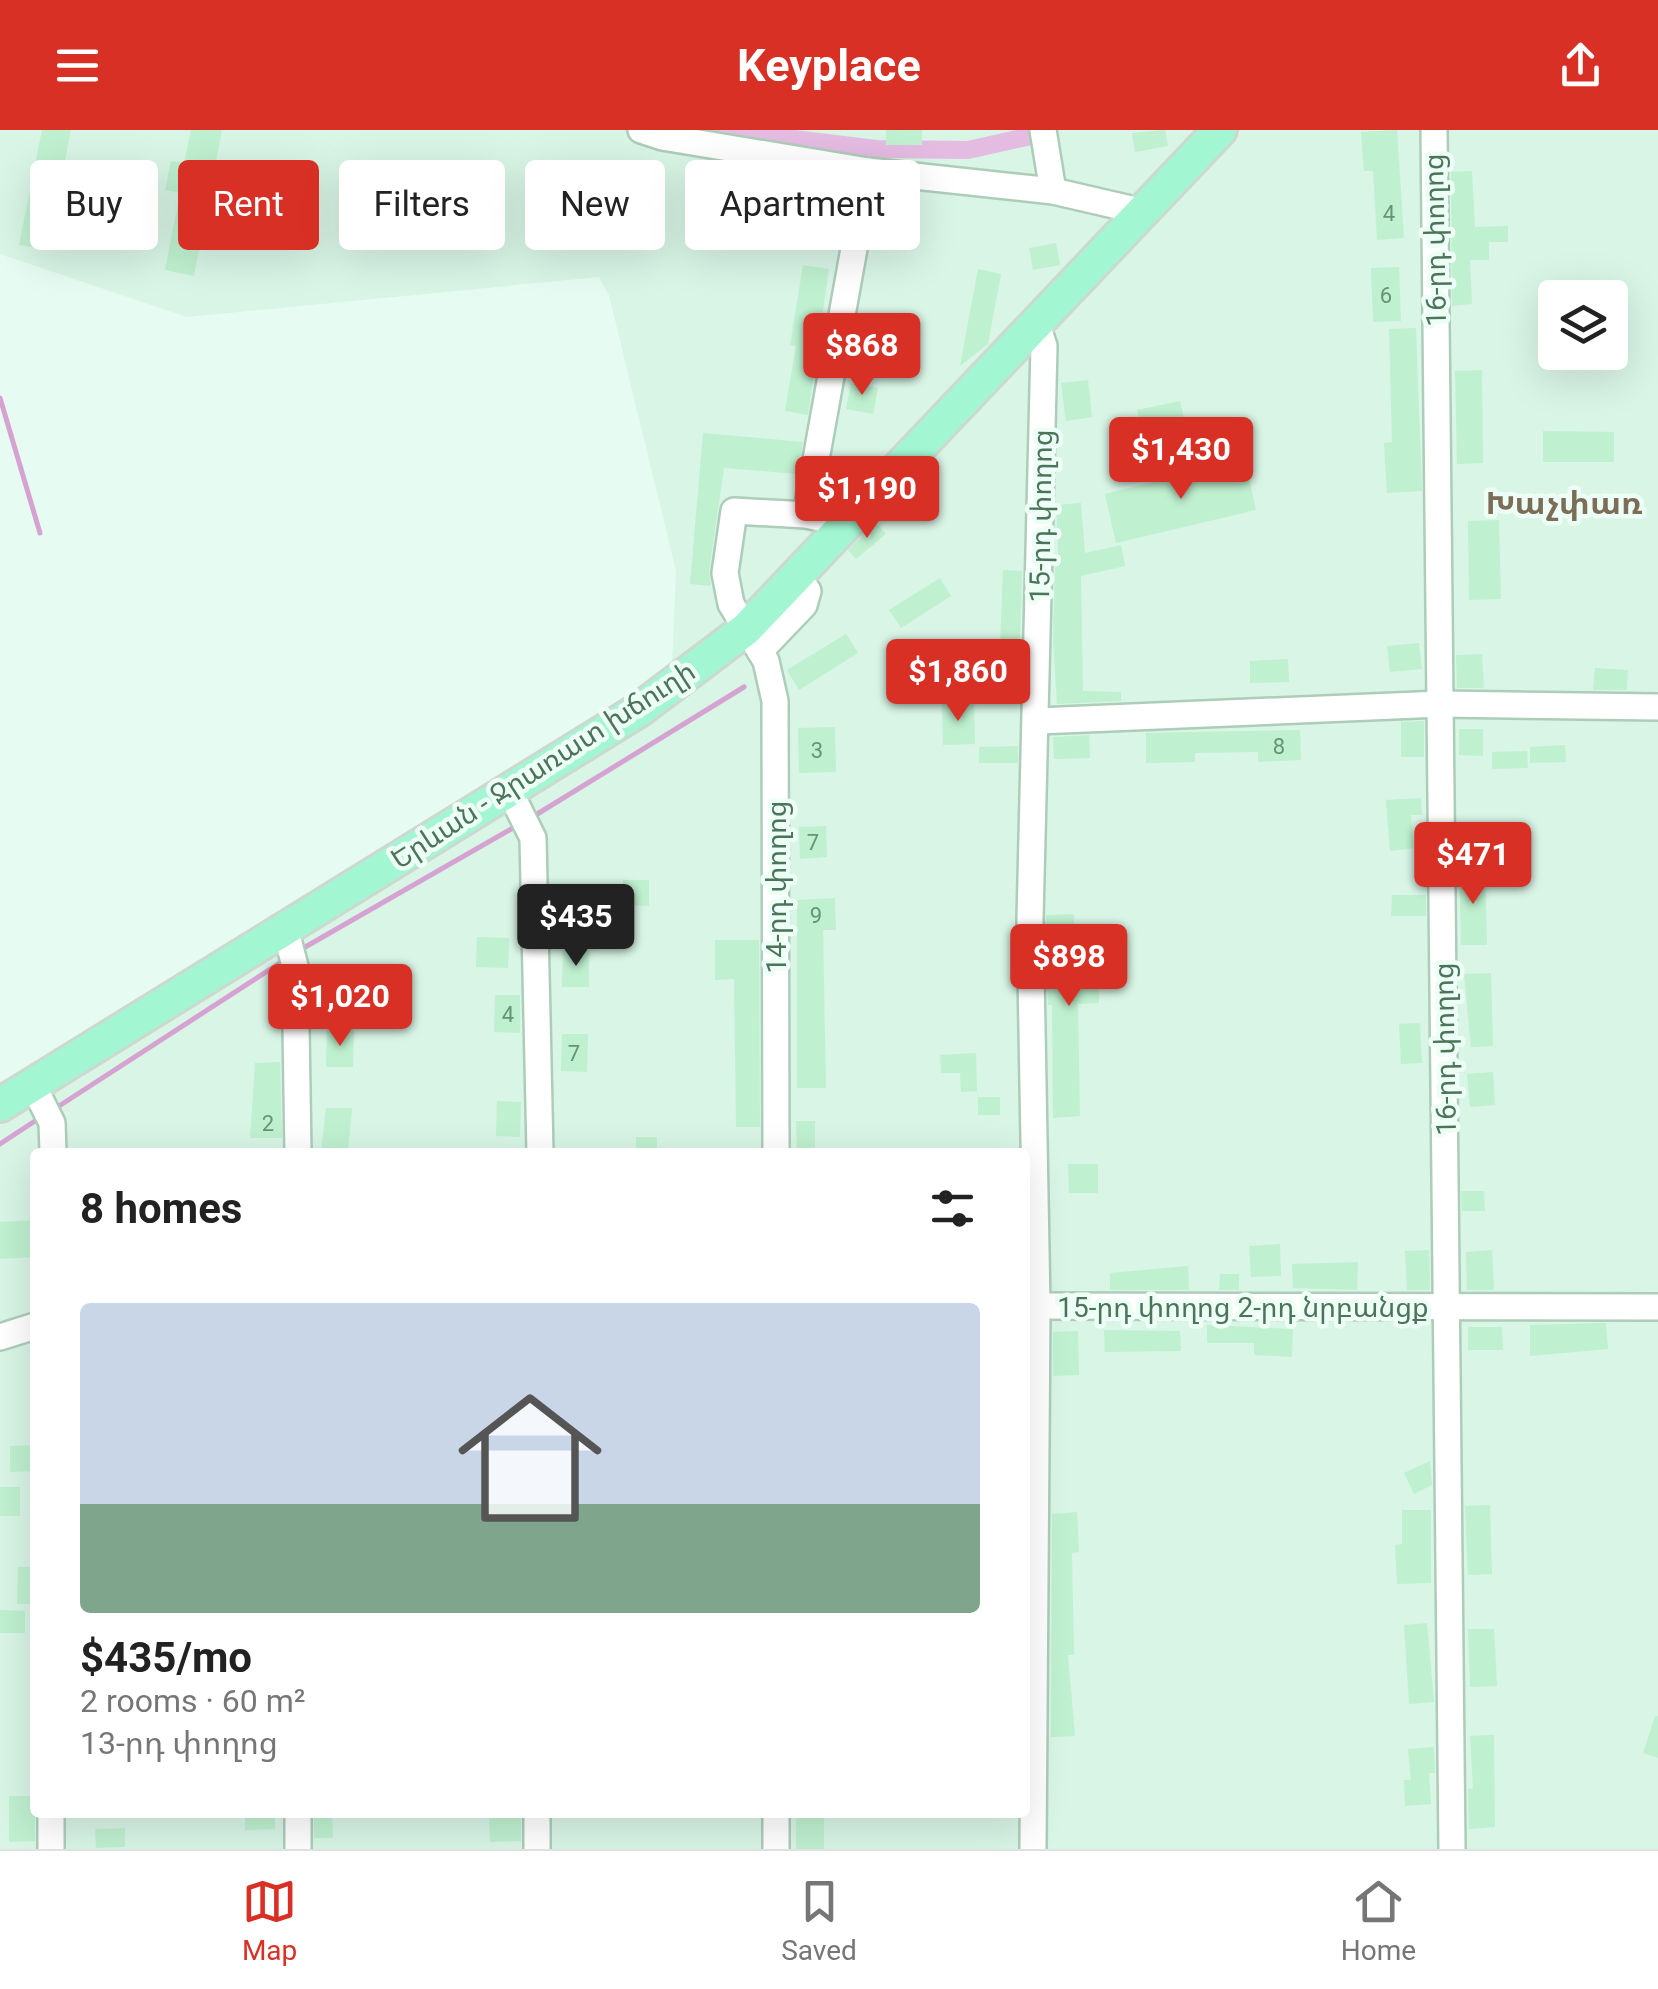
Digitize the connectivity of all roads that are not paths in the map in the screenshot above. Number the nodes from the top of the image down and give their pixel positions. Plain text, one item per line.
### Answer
1 (1042, 130) edge
2 (1220, 130) edge
3 (1434, 130) edge
4 (655, 132) edge
5 (808, 160) edge
6 (920, 177) edge
7 (1053, 191) junction
8 (1144, 212) junction
9 (854, 250) edge
10 (1037, 324) junction
11 (806, 515) junction
12 (849, 524) junction
13 (753, 640) junction
14 (1441, 704) junction
15 (1658, 706) edge
16 (1038, 721) junction
17 (509, 790) junction
18 (286, 934) junction
19 (36, 1090) junction
20 (0, 1105) edge
21 (54, 1148) edge
22 (298, 1148) edge
23 (540, 1148) edge
24 (776, 1148) edge
25 (1031, 1306) edge
26 (1658, 1307) edge
27 (1449, 1309) junction
28 (30, 1328) edge
29 (0, 1338) edge
30 (51, 1818) edge
31 (298, 1818) edge
32 (537, 1818) edge
33 (776, 1818) edge
34 (50, 1849) edge
35 (298, 1849) edge
36 (536, 1849) edge
37 (776, 1849) edge
38 (1034, 1849) edge
39 (1452, 1849) edge

1 - 7 street
2 - 8 main road, Երևան - Ջրառատ խճուղի
3 - 14 street, 16-րդ փողոց
4 - 5 street
6 - 7 street
7 - 8 street
8 - 10 main road, Երևան - Ջրառատ խճուղի
9 - 11 street
10 - 12 main road, Երևան - Ջրառատ խճուղի
10 - 16 street, 15-րդ փողոց
11 - 12 street
11 - 13 street, 14-րդ փողոց
12 - 13 main road, Երևան - Ջրառատ խճուղի
13 - 17 main road, Երևան - Ջրառատ խճուղի
13 - 24 street, 14-րդ փողոց
14 - 15 street
14 - 16 street
14 - 27 street, 16-րդ փողոց
16 - 25 street, 15-րդ փողոց
17 - 18 main road, Երևան - Ջրառատ խճուղի
17 - 23 street
18 - 19 main road, Երևան - Ջրառատ խճուղի
18 - 22 street
19 - 20 main road, Երևան - Ջրառատ խճուղի
19 - 21 street
25 - 27 street, 15-րդ փողոց 2-րդ նրբանցք
25 - 38 street, 15-րդ փողոց
26 - 27 street, 15-րդ փողոց 2-րդ նրբանցք
27 - 39 street, 16-րդ փողոց
28 - 29 street
30 - 34 street
31 - 35 street
32 - 36 street
33 - 37 street

